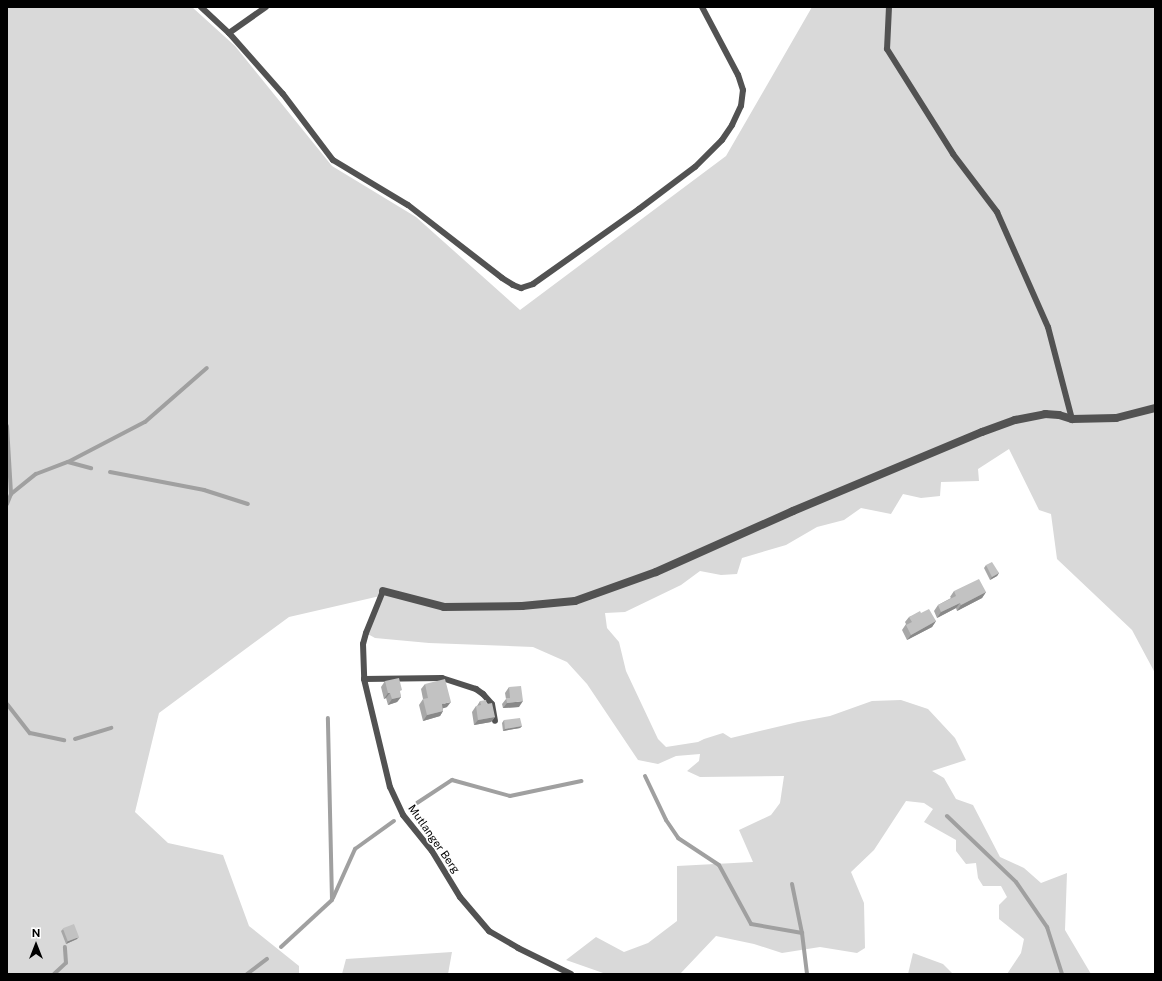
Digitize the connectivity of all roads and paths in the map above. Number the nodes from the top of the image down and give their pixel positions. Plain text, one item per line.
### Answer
1 (201, 7) edge
2 (266, 7) edge
3 (702, 7) edge
4 (889, 7) edge
5 (229, 34) junction
6 (1155, 408) edge
7 (1072, 419) junction
8 (383, 591) joint
9 (364, 679) junction
10 (495, 721) edge
11 (571, 974) edge

1 - 5 lane
2 - 5 lane
3 - 5 lane
4 - 7 lane
6 - 7 street
7 - 8 street
8 - 9 lane, Mutlanger Berg
9 - 10 lane
9 - 11 lane, Mutlanger Berg

